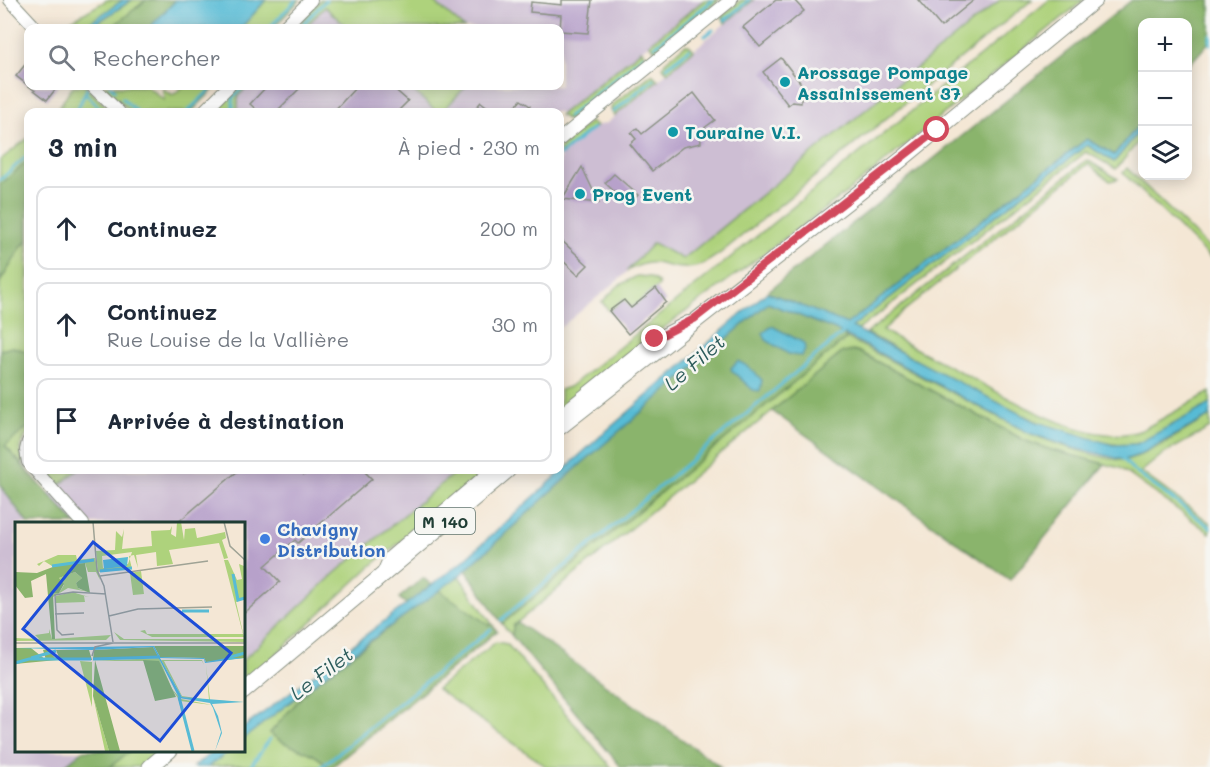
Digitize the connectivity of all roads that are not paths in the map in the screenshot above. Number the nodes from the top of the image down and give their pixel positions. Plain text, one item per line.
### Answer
1 (9, 0) edge
2 (311, 0) edge
3 (731, 0) edge
4 (1095, 0) edge
5 (32, 24) edge
6 (288, 24) edge
7 (96, 90) edge
8 (225, 90) edge
9 (115, 108) edge
10 (207, 108) edge
11 (564, 136) edge
12 (694, 319) junction
13 (564, 412) edge
14 (564, 424) edge
15 (39, 474) edge
16 (487, 474) edge
17 (503, 474) edge
18 (81, 522) edge
19 (382, 573) junction
20 (244, 691) edge
21 (168, 752) edge
22 (150, 767) edge

1 - 5 street
2 - 6 street
3 - 11 street
4 - 12 main road
7 - 9 street
8 - 10 street
12 - 13 street
12 - 14 main road
15 - 18 street
16 - 19 street
17 - 19 main road, M 140
19 - 20 main road, M 140
21 - 22 main road

